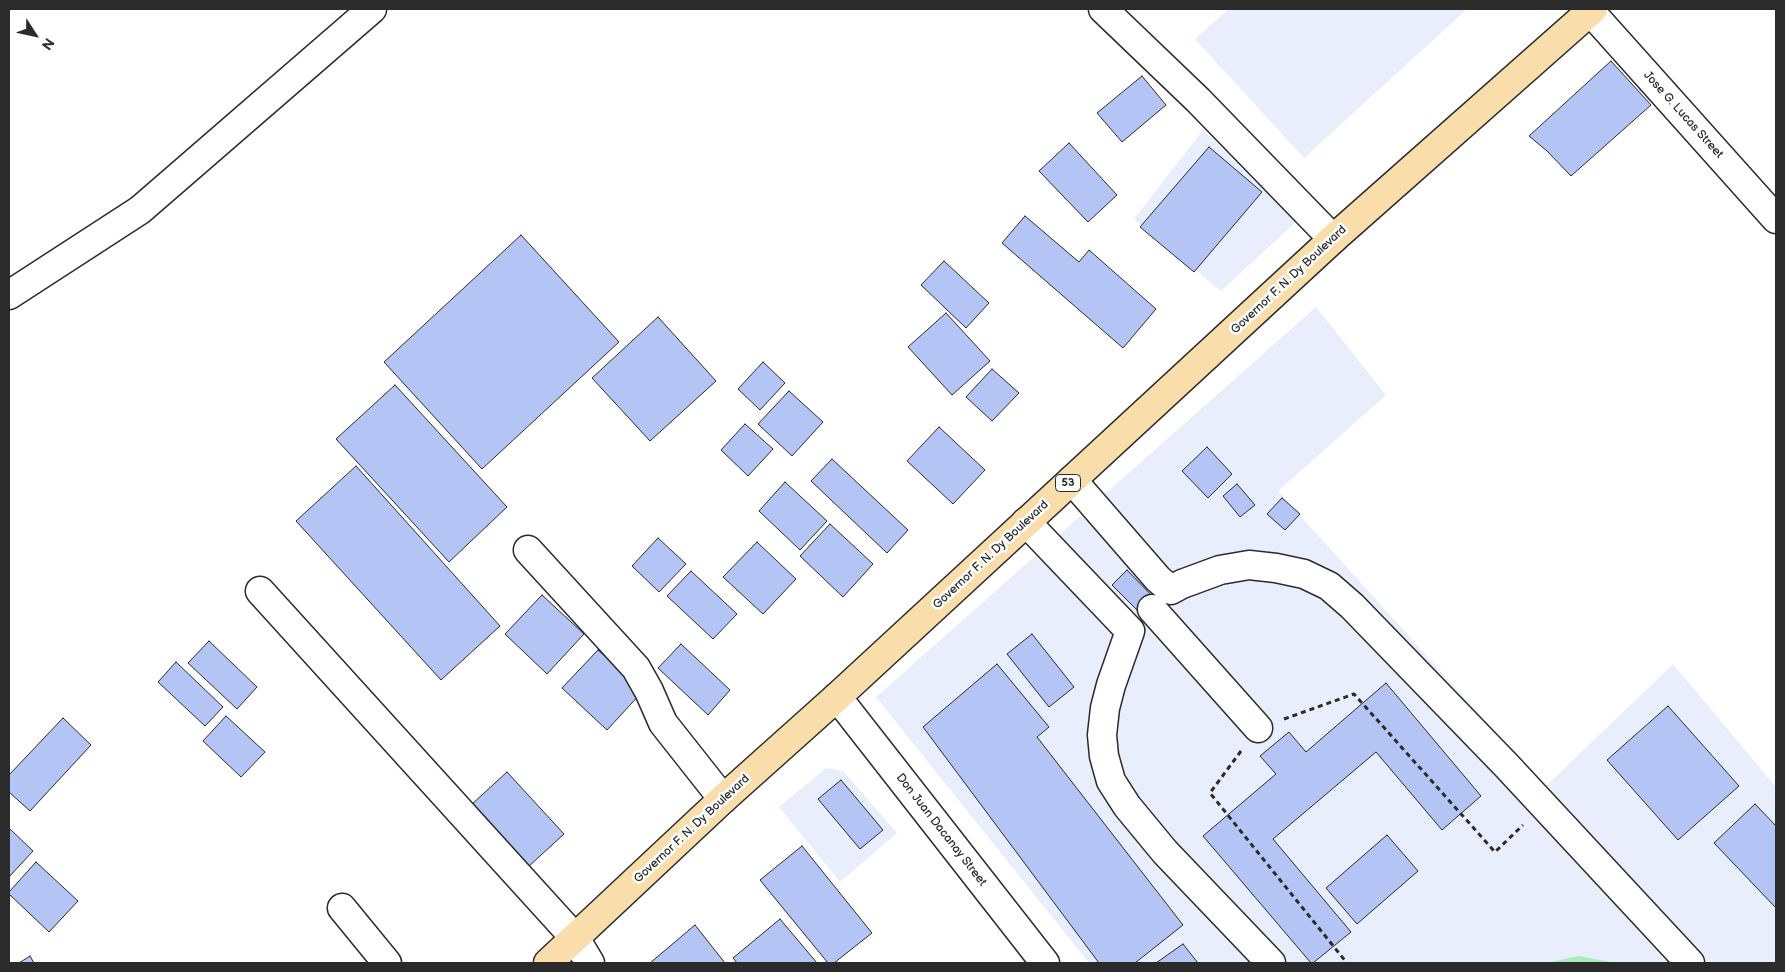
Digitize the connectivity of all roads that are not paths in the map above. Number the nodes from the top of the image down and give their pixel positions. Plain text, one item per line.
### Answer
1 (372, 9) edge
2 (1103, 9) edge
3 (1591, 10) edge
4 (1776, 219) edge
5 (1333, 239) junction
6 (9, 295) edge
7 (1072, 480) junction
8 (1026, 522) junction
9 (528, 550) dead end
10 (260, 591) dead end
11 (1161, 600) junction
12 (1130, 631) junction
13 (837, 697) junction
14 (1258, 728) road end
15 (723, 799) junction
16 (342, 908) dead end
17 (575, 938) junction
18 (386, 963) edge
19 (548, 963) edge
20 (590, 963) edge
21 (1045, 963) edge
22 (1271, 963) edge
23 (1690, 963) edge

1 - 6 street
2 - 5 street
3 - 4 street, Jose G. Lucas Street
3 - 5 highway, Governor F. N. Dy Boulevard / 53
5 - 7 highway, Governor F. N. Dy Boulevard / 53
7 - 8 highway, Governor F. N. Dy Boulevard / 53
7 - 11 street
8 - 12 street
8 - 13 highway, Governor F. N. Dy Boulevard / 53
9 - 15 street
10 - 17 street
11 - 12 street
11 - 14 street
11 - 23 street
12 - 22 street
13 - 15 highway, Governor F. N. Dy Boulevard / 53
13 - 21 street, Don Juan Dacanay Street
15 - 17 highway, Governor F. N. Dy Boulevard / 53
16 - 18 street
17 - 19 highway, Governor F. N. Dy Boulevard / 53
17 - 20 street

